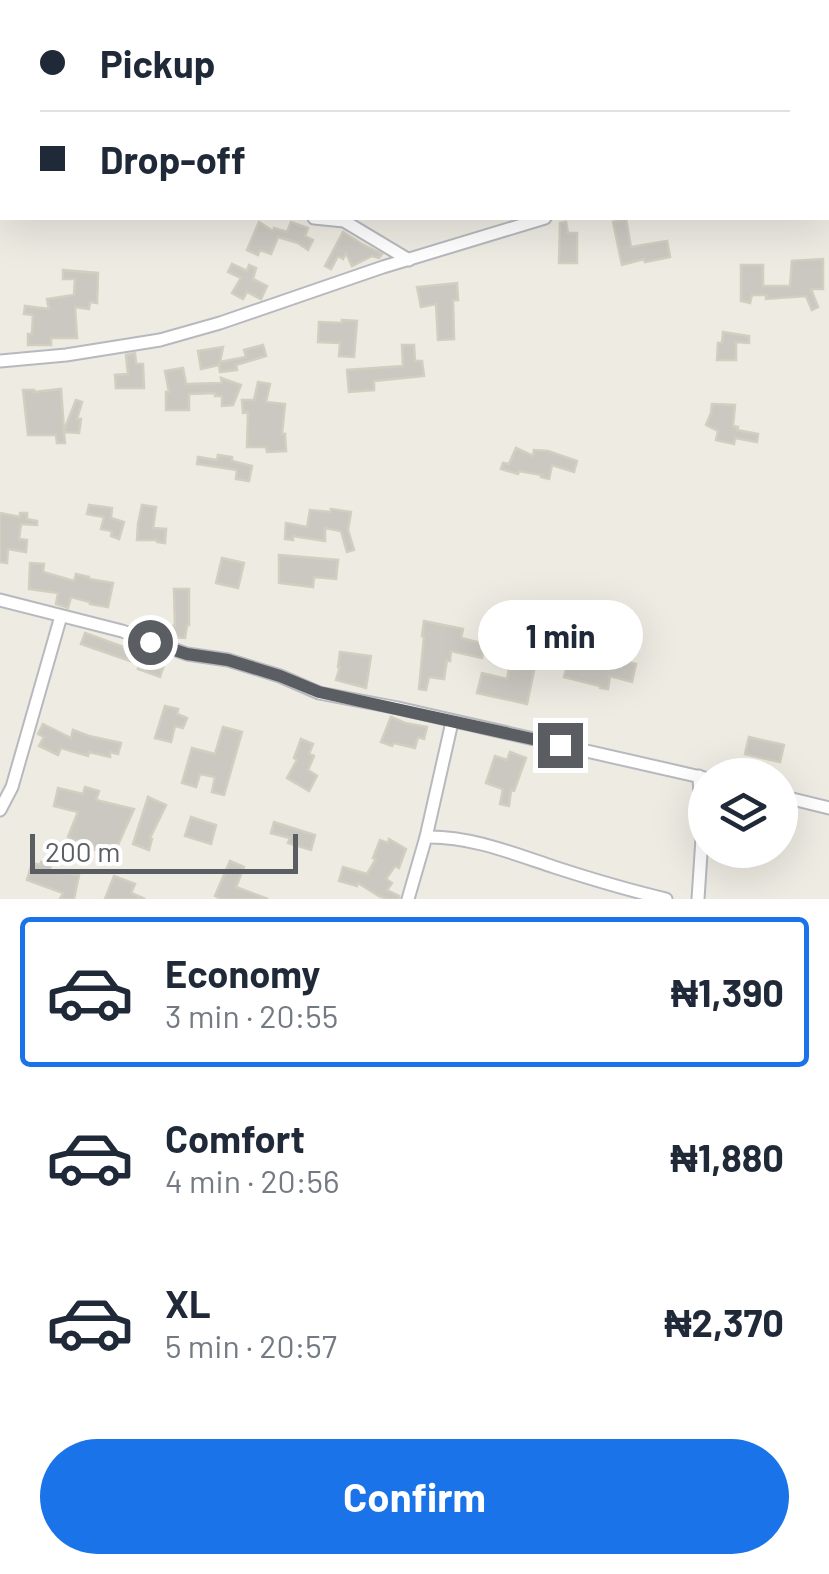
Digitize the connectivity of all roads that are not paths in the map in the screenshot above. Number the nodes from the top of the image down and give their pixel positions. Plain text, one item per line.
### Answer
1 (334, 220) edge
2 (539, 220) edge
3 (409, 260) junction
4 (0, 361) edge
5 (0, 600) edge
6 (61, 616) junction
7 (452, 722) junction
8 (688, 774) edge
9 (798, 800) edge
10 (829, 808) edge
11 (0, 810) edge
12 (426, 837) junction
13 (700, 868) edge
14 (408, 899) edge
15 (666, 899) edge
16 (698, 899) edge

1 - 3 street
2 - 3 street
3 - 4 street
5 - 6 street
6 - 7 street
6 - 11 street
7 - 8 street
7 - 12 street
9 - 10 street
12 - 14 street
12 - 15 street
13 - 16 street

